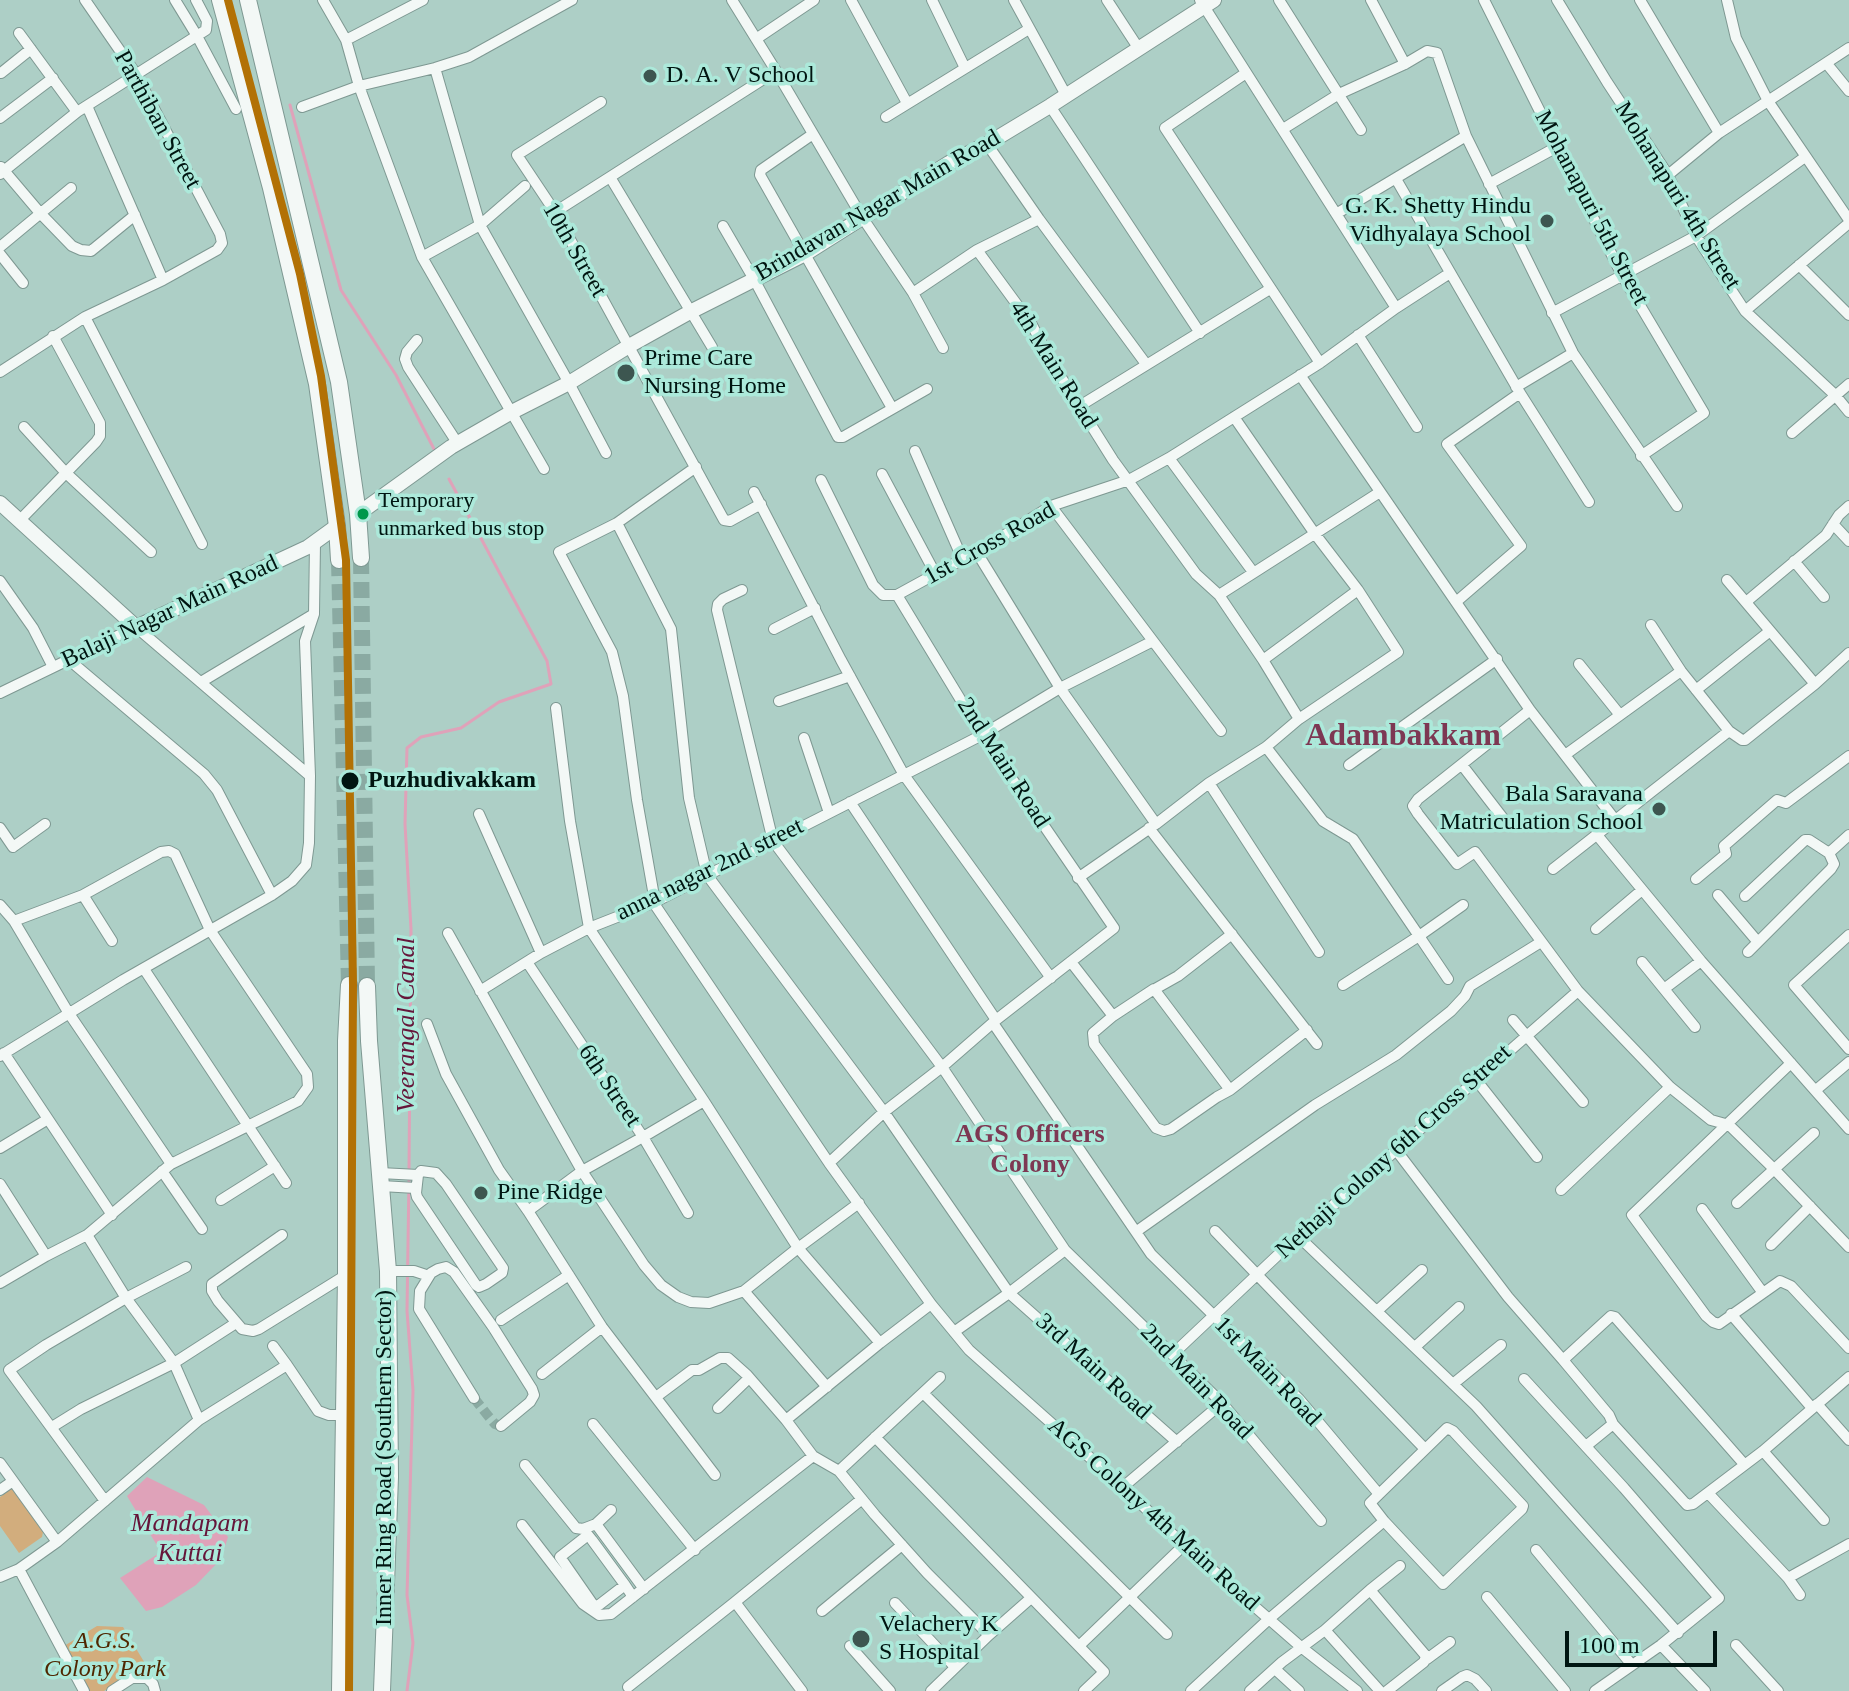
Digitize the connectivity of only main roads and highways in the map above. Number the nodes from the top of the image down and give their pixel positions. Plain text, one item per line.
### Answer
1 (220, 0) edge
2 (248, 0) edge
3 (339, 382) junction
4 (317, 384) junction
5 (361, 558) tunnel mouth
6 (339, 560) tunnel mouth
7 (349, 985) tunnel mouth
8 (367, 986) tunnel mouth
9 (346, 1041) junction
10 (369, 1041) junction
11 (340, 1691) edge
12 (382, 1691) edge

1 - 4 main road
2 - 3 main road
3 - 4 main road
3 - 5 main road
4 - 6 main road
7 - 9 main road, Inner Ring Road (Southern Sector)
8 - 10 main road, Inner Ring Road (Southern Sector)
9 - 10 main road
9 - 11 main road, Inner Ring Road (Southern Sector)
10 - 12 main road, Inner Ring Road (Southern Sector)

